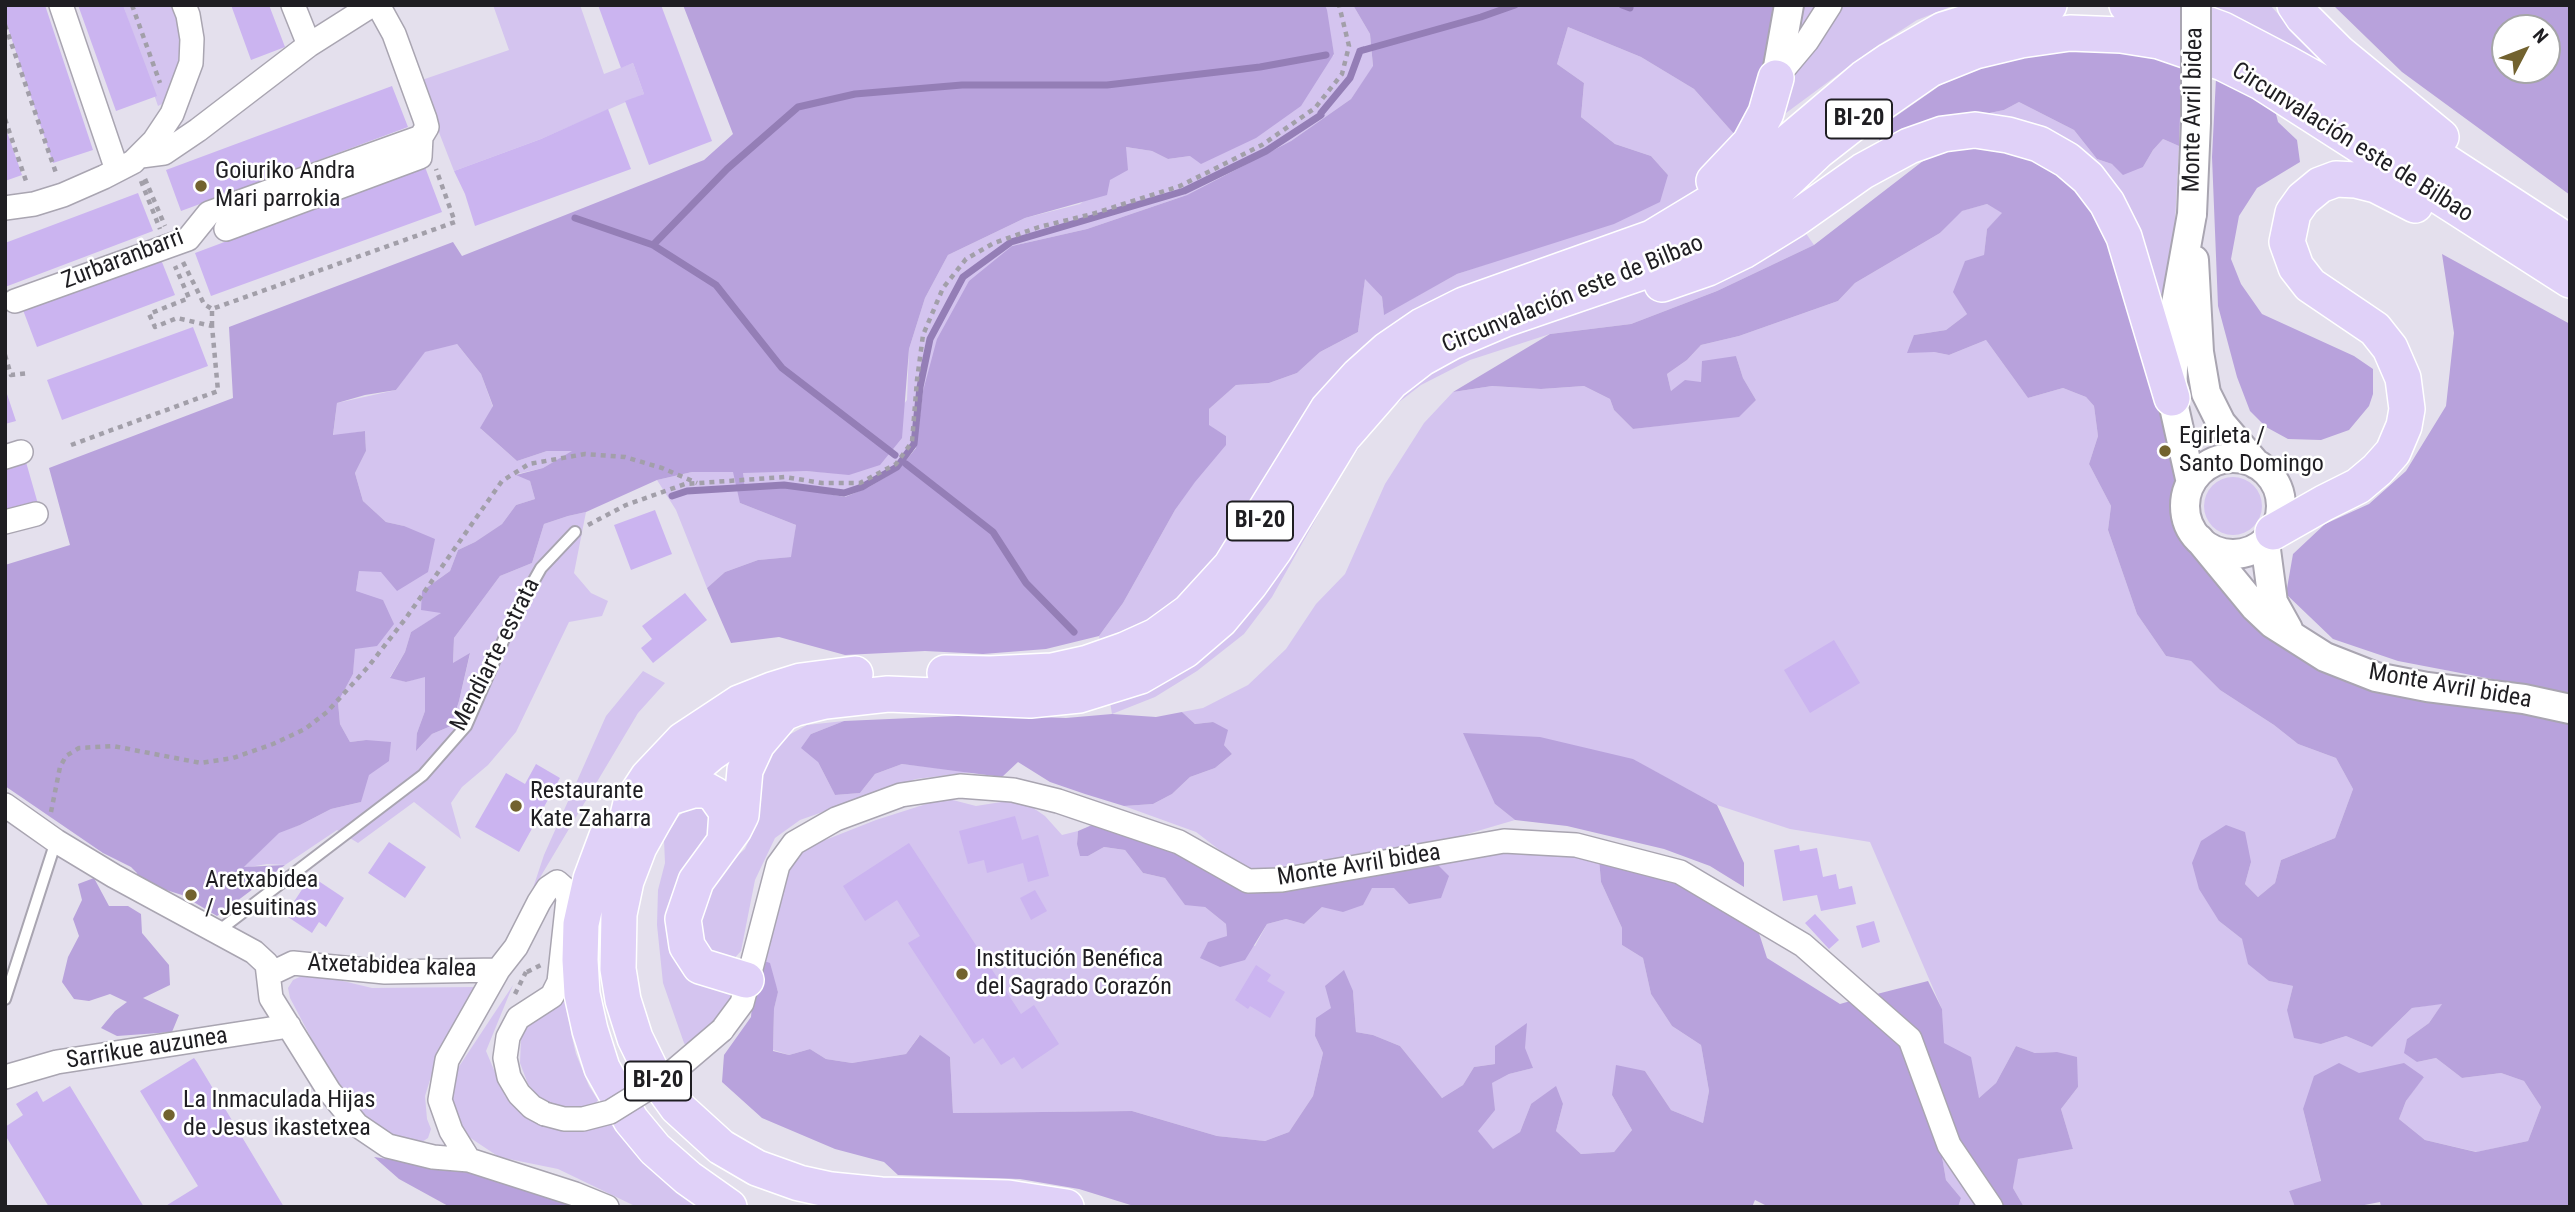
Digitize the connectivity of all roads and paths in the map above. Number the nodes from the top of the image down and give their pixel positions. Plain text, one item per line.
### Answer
1 (61, 5) edge
2 (132, 5) edge
3 (184, 5) edge
4 (293, 5) edge
5 (372, 5) edge
6 (378, 5) edge
7 (1339, 5) edge
8 (1822, 5) edge
9 (1830, 5) edge
10 (2049, 5) edge
11 (2127, 5) edge
12 (2196, 5) edge
13 (2295, 5) edge
14 (1787, 19) edge
15 (5, 25) edge
16 (309, 45) junction
17 (1776, 78) junction
18 (172, 114) junction
19 (5, 119) edge
20 (422, 135) junction
21 (130, 162) junction
22 (63, 195) junction
23 (34, 204) junction
24 (5, 208) edge
25 (2192, 214) junction
26 (226, 229) dead end
27 (2570, 241) edge
28 (167, 246) junction
29 (1606, 256) junction
30 (2533, 274) junction
31 (2570, 280) edge
32 (2570, 288) edge
33 (1591, 291) junction
34 (2570, 299) edge
35 (15, 301) dead end
36 (212, 327) junction
37 (5, 355) edge
38 (30, 373) dead end
39 (2172, 398) junction
40 (71, 445) dead end
41 (2256, 464) junction
42 (2191, 482) junction
43 (697, 483) junction
44 (36, 514) dead end
45 (5, 522) edge
46 (575, 532) joint
47 (2269, 537) junction
48 (2199, 539) junction
49 (2296, 639) junction
50 (2570, 709) edge
51 (781, 715) junction
52 (746, 770) junction
53 (706, 790) junction
54 (667, 797) junction
55 (631, 803) junction
56 (5, 805) edge
57 (53, 839) junction
58 (725, 840) junction
59 (218, 932) junction
60 (538, 967) dead end
61 (498, 970) junction
62 (527, 972) junction
63 (270, 974) junction
64 (746, 980) junction
65 (5, 999) edge
66 (512, 1000) dead end
67 (289, 1026) junction
68 (5, 1077) edge
69 (469, 1160) junction
70 (607, 1207) edge
71 (729, 1207) edge
72 (799, 1207) edge
73 (1066, 1207) edge
74 (1990, 1207) edge

1 - 21 street
2 - 18 path
3 - 18 street
4 - 16 street
5 - 16 street
6 - 20 street
7 - 43 path
8 - 14 street
9 - 17 street
10 - 29 main road, Circunvalación este de Bilbao / BI-20
11 - 27 main road, Circunvalación este de Bilbao
12 - 25 street, Monte Avril bidea, bridge
13 - 27 main road
14 - 17 street
15 - 22 path
16 - 21 street
17 - 29 main road
18 - 21 street
19 - 23 path
20 - 26 street
20 - 28 street, Zurbaranbarri
20 - 36 path
21 - 22 street
21 - 28 path
22 - 23 street
23 - 24 street
25 - 39 street, Monte Avril bidea
25 - 41 street, Monte Avril bidea
28 - 35 street, Zurbaranbarri
28 - 36 path
29 - 55 main road, Circunvalación este de Bilbao / BI-20
30 - 32 main road
30 - 34 main road
30 - 47 main road
31 - 33 main road, Circunvalación este de Bilbao / BI-20
33 - 39 main road
33 - 51 main road, Circunvalación este de Bilbao / BI-20
36 - 40 path
37 - 38 path
39 - 42 street, Monte Avril bidea
41 - 42 street
41 - 47 street
42 - 48 street
43 - 46 path
43 - 57 path
44 - 45 street
46 - 59 lane, Mendiarte estrata
47 - 48 street
47 - 49 street, Monte Avril bidea
48 - 49 street, Monte Avril bidea
49 - 50 street, Monte Avril bidea
51 - 52 main road
51 - 54 main road, Circunvalación este de Bilbao / BI-20
52 - 53 main road
52 - 58 main road
53 - 54 main road
53 - 58 main road
54 - 73 main road, Circunvalación este de Bilbao / BI-20
55 - 71 main road
55 - 72 main road, Circunvalación este de Bilbao / BI-20
56 - 57 street
57 - 59 street
57 - 65 lane
58 - 64 main road
59 - 63 street
60 - 62 path
61 - 62 path
61 - 63 street, Atxetabidea kalea
61 - 64 street, Monte Avril bidea, bridge
61 - 69 street
62 - 66 path
63 - 67 street
64 - 74 street, Monte Avril bidea
67 - 68 street, Sarrikue auzunea
67 - 69 street
69 - 70 street

